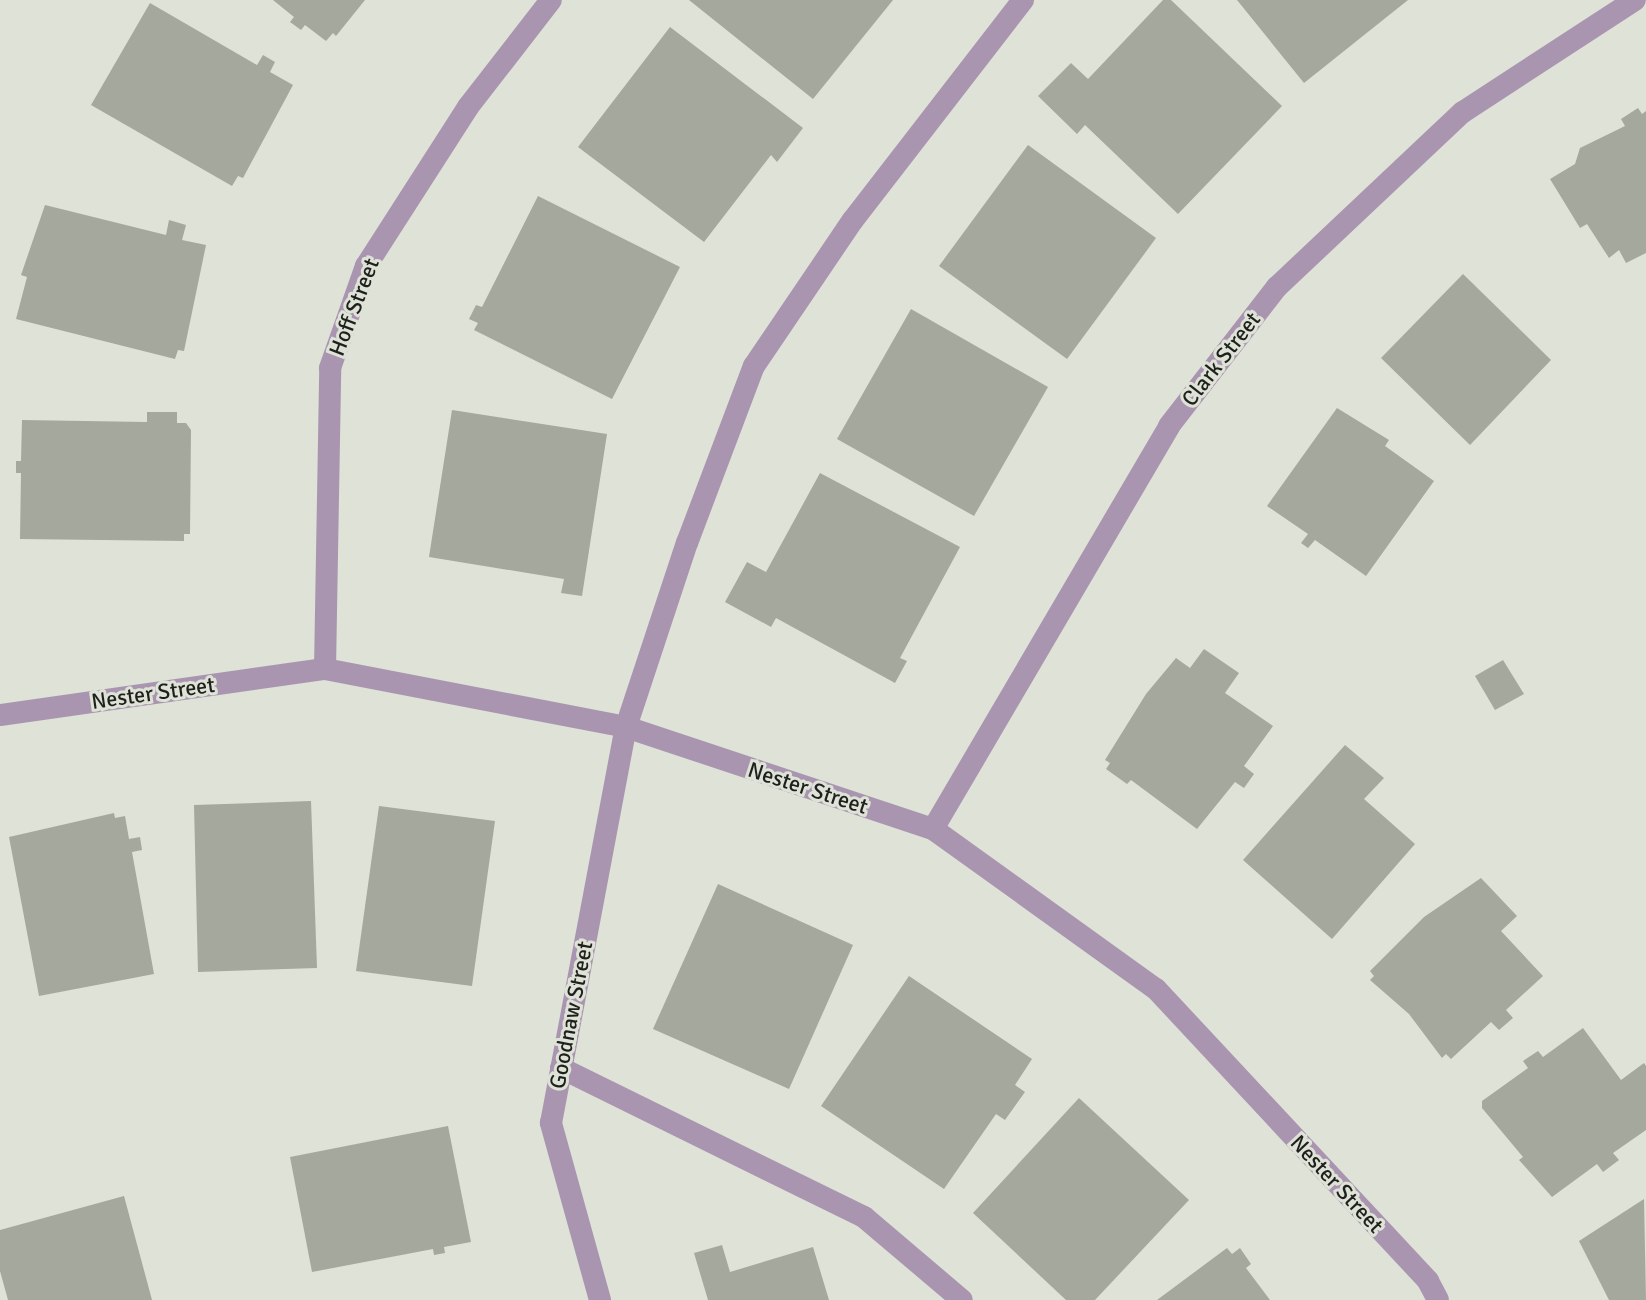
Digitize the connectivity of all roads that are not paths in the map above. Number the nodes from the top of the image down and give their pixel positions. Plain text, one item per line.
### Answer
1 (551, 0) edge
2 (1023, 0) edge
3 (1635, 0) edge
4 (325, 669) junction
5 (0, 715) edge
6 (626, 727) junction
7 (933, 829) junction
8 (561, 1068) junction
9 (600, 1300) edge
10 (962, 1300) edge
11 (1438, 1300) edge

1 - 4 street, Hoff Street
2 - 6 street, Goodnaw Street
3 - 7 street, Clark Street
4 - 5 street, Nester Street
4 - 6 street, Nester Street
6 - 7 street, Nester Street
6 - 8 street, Goodnaw Street
7 - 11 street, Nester Street
8 - 9 street, Goodnaw Street
8 - 10 street

